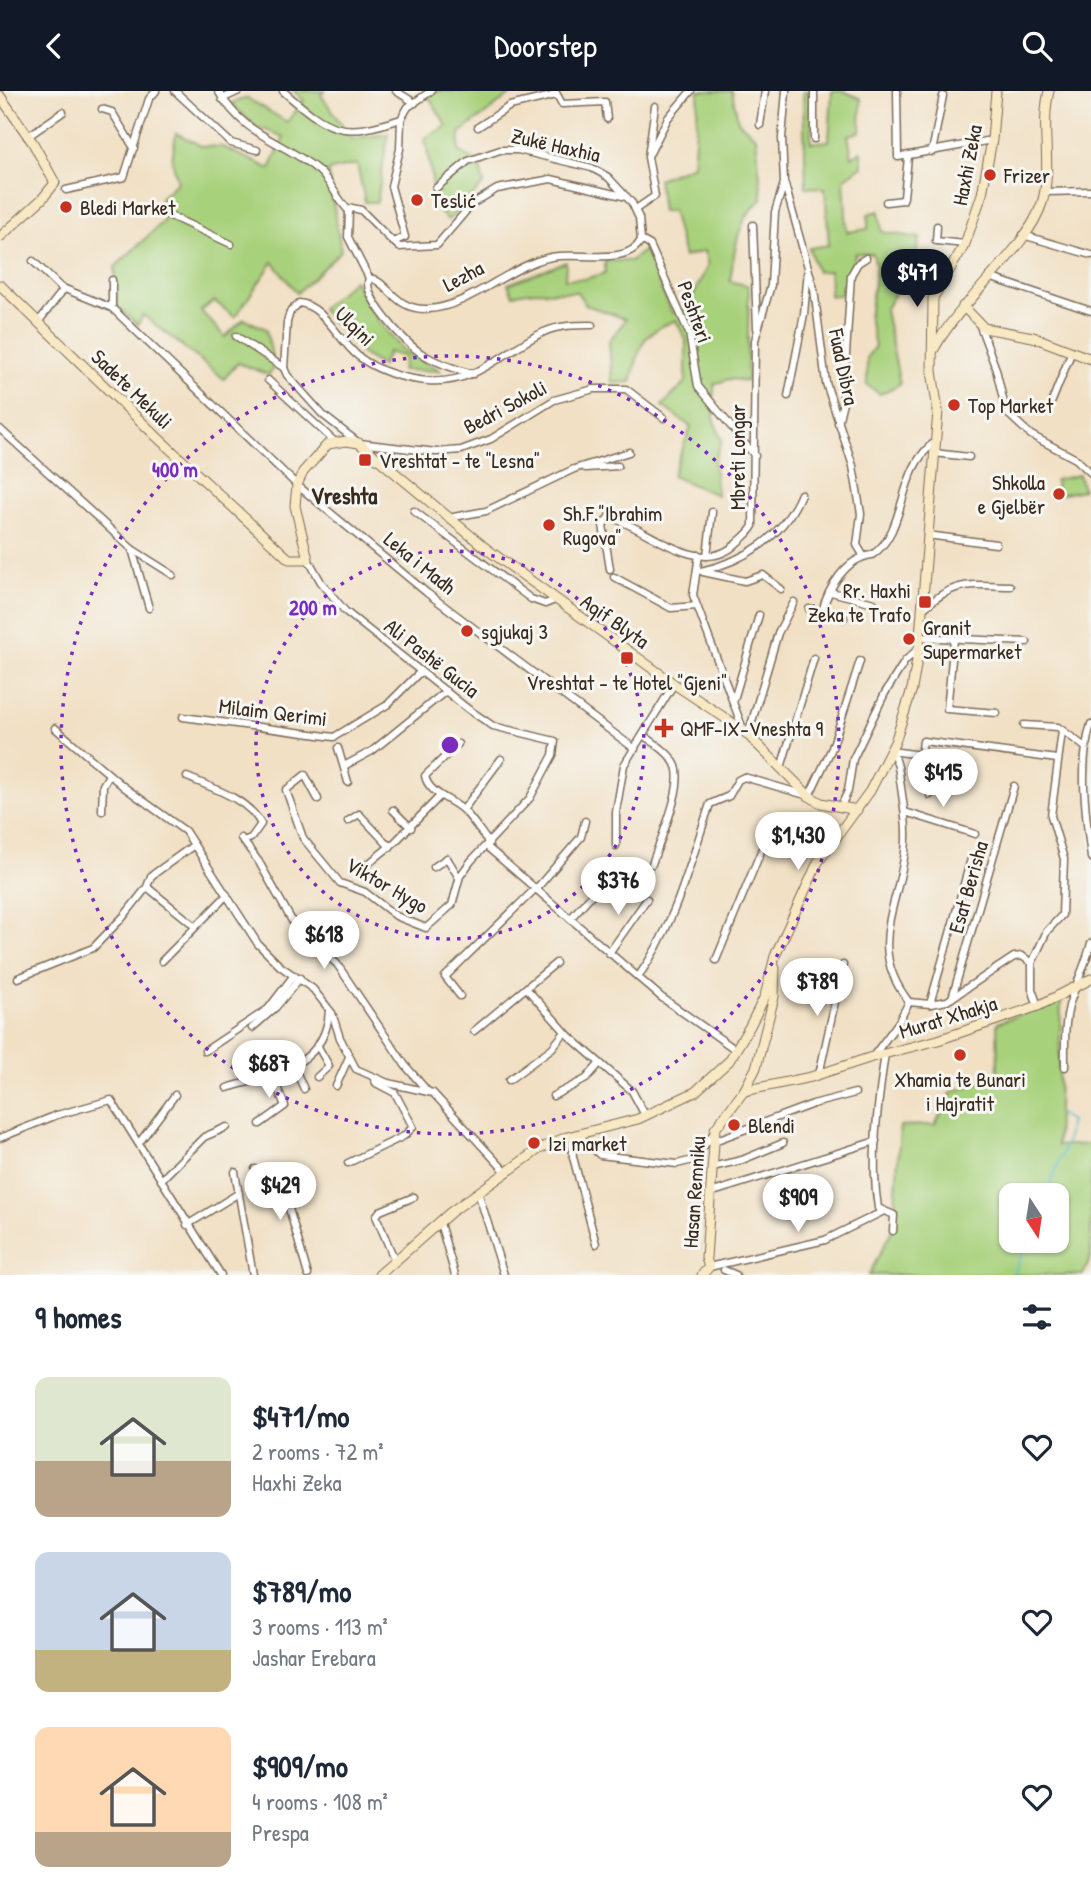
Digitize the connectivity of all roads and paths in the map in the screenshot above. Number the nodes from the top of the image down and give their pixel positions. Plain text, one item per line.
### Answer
1 (143, 91) edge
2 (156, 91) edge
3 (175, 91) edge
4 (218, 91) edge
5 (239, 91) edge
6 (283, 91) edge
7 (396, 91) edge
8 (431, 91) edge
9 (691, 91) edge
10 (765, 91) edge
11 (786, 91) edge
12 (814, 91) edge
13 (897, 91) edge
14 (996, 91) edge
15 (1048, 91) edge
16 (555, 93) edge
17 (0, 96) edge
18 (943, 96) dead end
19 (149, 99) junction
20 (222, 99) junction
21 (415, 103) junction
22 (655, 106) dead end
23 (102, 109) dead end
24 (63, 112) dead end
25 (401, 119) junction
26 (607, 119) dead end
27 (760, 125) dead end
28 (478, 127) dead end
29 (27, 137) junction
30 (814, 139) dead end
31 (992, 140) junction
32 (134, 148) junction
33 (257, 150) dead end
34 (932, 152) junction
35 (648, 157) junction
36 (908, 157) junction
37 (784, 183) junction
38 (436, 188) dead end
39 (66, 190) dead end
40 (1091, 191) edge
41 (1045, 192) junction
42 (627, 197) junction
43 (886, 202) dead end
44 (636, 209) junction
45 (349, 211) junction
46 (166, 214) dead end
47 (753, 225) dead end
48 (937, 226) dead end
49 (1023, 235) junction
50 (1, 236) edge
51 (641, 240) junction
52 (393, 241) junction
53 (231, 244) dead end
54 (965, 244) junction
55 (1091, 255) edge
56 (866, 258) dead end
57 (33, 261) dead end
58 (808, 268) junction
59 (989, 277) junction
60 (369, 278) junction
61 (112, 280) dead end
62 (0, 285) edge
63 (64, 289) junction
64 (963, 306) junction
65 (112, 308) junction
66 (1091, 311) edge
67 (39, 320) junction
68 (592, 325) dead end
69 (980, 326) junction
70 (757, 330) junction
71 (236, 336) dead end
72 (933, 350) junction
73 (1072, 351) junction
74 (1091, 359) edge
75 (284, 367) junction
76 (454, 368) junction
77 (474, 375) junction
78 (268, 380) dead end
79 (456, 380) junction
80 (788, 396) dead end
81 (1052, 401) dead end
82 (664, 418) dead end
83 (838, 423) junction
84 (0, 429) edge
85 (335, 442) junction
86 (935, 442) junction
87 (359, 443) junction
88 (629, 452) dead end
89 (934, 453) junction
90 (755, 456) junction
91 (969, 457) dead end
92 (618, 466) dead end
93 (574, 469) junction
94 (1091, 473) edge
95 (297, 485) junction
96 (801, 494) dead end
97 (414, 511) dead end
98 (712, 512) dead end
99 (447, 519) junction
100 (927, 535) junction
101 (996, 544) dead end
102 (132, 549) junction
103 (728, 553) junction
104 (699, 555) junction
105 (863, 555) junction
106 (707, 556) junction
107 (308, 559) junction
108 (610, 569) dead end
109 (698, 572) junction
110 (173, 575) dead end
111 (614, 577) dead end
112 (1010, 586) dead end
113 (780, 589) dead end
114 (831, 592) junction
115 (555, 600) junction
116 (794, 602) dead end
117 (874, 603) dead end
118 (696, 606) junction
119 (149, 608) dead end
120 (809, 609) dead end
121 (921, 611) junction
122 (821, 612) junction
123 (759, 615) dead end
124 (844, 618) dead end
125 (919, 637) junction
126 (954, 640) junction
127 (1027, 642) dead end
128 (919, 648) junction
129 (814, 659) dead end
130 (860, 661) dead end
131 (420, 672) junction
132 (674, 684) junction
133 (446, 691) junction
134 (733, 703) junction
135 (997, 713) dead end
136 (183, 717) dead end
137 (1091, 724) edge
138 (1024, 725) dead end
139 (55, 728) dead end
140 (1062, 731) junction
141 (746, 732) junction
142 (643, 735) junction
143 (555, 741) joint
144 (458, 744) dead end
145 (1085, 747) junction
146 (338, 748) dead end
147 (635, 749) junction
148 (891, 751) junction
149 (921, 756) junction
150 (501, 759) dead end
151 (1057, 759) junction
152 (344, 766) junction
153 (781, 768) junction
154 (109, 775) junction
155 (187, 776) dead end
156 (348, 782) dead end
157 (1014, 786) dead end
158 (930, 795) dead end
159 (440, 796) junction
160 (809, 796) junction
161 (318, 799) dead end
162 (841, 806) junction
163 (393, 810) dead end
164 (463, 810) junction
165 (857, 810) junction
166 (102, 811) dead end
167 (905, 812) junction
168 (348, 821) dead end
169 (585, 821) dead end
170 (411, 828) junction
171 (975, 834) dead end
172 (487, 844) junction
173 (194, 845) junction
174 (616, 846) dead end
175 (390, 847) junction
176 (823, 853) junction
177 (1091, 858) edge
178 (971, 859) dead end
179 (652, 864) dead end
180 (434, 867) dead end
181 (362, 869) dead end
182 (611, 873) dead end
183 (459, 878) junction
184 (147, 887) junction
185 (537, 888) junction
186 (227, 895) junction
187 (647, 899) dead end
188 (570, 919) junction
189 (195, 926) junction
190 (1091, 943) edge
191 (609, 953) junction
192 (775, 956) junction
193 (716, 960) dead end
194 (162, 961) dead end
195 (556, 963) dead end
196 (1032, 963) junction
197 (843, 965) dead end
198 (297, 976) junction
199 (638, 977) junction
200 (18, 978) dead end
201 (1091, 979) edge
202 (1078, 986) junction
203 (526, 988) junction
204 (460, 996) dead end
205 (953, 997) junction
206 (909, 1002) junction
207 (930, 1004) junction
208 (1038, 1006) junction
209 (329, 1010) junction
210 (252, 1028) dead end
211 (474, 1031) dead end
212 (565, 1032) junction
213 (317, 1045) junction
214 (736, 1050) junction
215 (205, 1051) dead end
216 (886, 1053) junction
217 (349, 1057) junction
218 (872, 1057) junction
219 (600, 1063) junction
220 (294, 1067) junction
221 (1065, 1067) dead end
222 (272, 1075) junction
223 (819, 1075) junction
224 (372, 1076) junction
225 (317, 1077) dead end
226 (509, 1080) dead end
227 (336, 1086) dead end
228 (227, 1088) dead end
229 (304, 1089) dead end
230 (744, 1091) junction
231 (428, 1092) junction
232 (855, 1093) dead end
233 (175, 1095) dead end
234 (553, 1096) dead end
235 (645, 1115) junction
236 (260, 1124) dead end
237 (227, 1127) dead end
238 (715, 1129) junction
239 (578, 1134) junction
240 (0, 1138) edge
241 (714, 1141) junction
242 (876, 1141) junction
243 (139, 1143) junction
244 (783, 1143) dead end
245 (348, 1163) dead end
246 (712, 1167) junction
247 (255, 1169) dead end
248 (235, 1172) dead end
249 (506, 1172) junction
250 (161, 1180) junction
251 (478, 1192) junction
252 (710, 1192) junction
253 (239, 1193) junction
254 (414, 1197) dead end
255 (884, 1212) junction
256 (440, 1223) junction
257 (187, 1224) junction
258 (893, 1231) dead end
259 (596, 1244) dead end
260 (396, 1261) junction
261 (709, 1267) junction
262 (724, 1270) edge
263 (221, 1275) edge
264 (253, 1275) edge
265 (308, 1275) edge
266 (379, 1275) edge
267 (455, 1275) edge
268 (504, 1275) edge
269 (702, 1275) edge
270 (736, 1275) edge

1 - 19 street
2 - 19 street
3 - 33 street
4 - 20 street
5 - 20 street
6 - 25 street
7 - 21 street
8 - 21 street
9 - 35 street
10 - 27 street
11 - 37 street
12 - 30 street
13 - 36 street
14 - 31 street, Haxhi Zeka
15 - 41 street
16 - 26 street
16 - 28 street
17 - 29 street
18 - 34 street
19 - 32 street
20 - 45 street
21 - 25 street
22 - 35 street
23 - 32 street
24 - 29 street
25 - 52 street
29 - 50 street
31 - 34 street
31 - 54 street, Haxhi Zeka
32 - 39 street
34 - 36 street
35 - 44 street
36 - 43 street
37 - 58 street, Fuad Dibra
37 - 70 street, Mbreti Longar
38 - 42 street, Zukë Haxhia
40 - 41 street
41 - 49 street
42 - 44 street, Peshteri
42 - 52 street
44 - 51 street, Peshteri
45 - 52 street
45 - 60 street
46 - 53 street
47 - 70 street, Mbreti Longar
48 - 54 street, Haxhi Zeka
49 - 55 street
49 - 59 street
51 - 60 street, Lezha
51 - 90 street, Peshteri
54 - 72 street, Haxhi Zeka
56 - 83 street
57 - 63 street, Leka i Madh
58 - 80 street
58 - 83 street, Fuad Dibra
59 - 64 street
59 - 66 street
60 - 76 street
61 - 65 street
62 - 67 street, Sadete Mekuli
63 - 65 street, Leka i Madh
63 - 67 street
64 - 69 street
64 - 72 street
65 - 95 street, Leka i Madh
67 - 107 street, Sadete Mekuli
68 - 77 street, Ulqini
69 - 73 street
69 - 94 street
70 - 90 street, Mbreti Longar
71 - 75 street
72 - 86 street, Haxhi Zeka
73 - 74 street
73 - 81 street
75 - 79 street, Ulqini
75 - 87 street
76 - 77 street
76 - 79 street
77 - 79 street, Ulqini
78 - 85 street
82 - 87 street, Bedri Sokoli
83 - 105 street, Fuad Dibra
84 - 102 street
85 - 87 street
85 - 95 street
86 - 89 street, Haxhi Zeka
86 - 105 street
87 - 99 street, Aqif Blyta
88 - 93 street
89 - 91 street
89 - 100 street, Haxhi Zeka
90 - 103 street, Mbreti Longar
92 - 93 street
93 - 99 street
95 - 107 street, Ali Pashë Gucia
95 - 147 street, Leka i Madh
96 - 109 street
97 - 115 street
98 - 106 street, Mbreti Longar
99 - 115 street, Aqif Blyta
100 - 101 street
100 - 121 street, Haxhi Zeka
102 - 110 street
102 - 119 street
103 - 106 street
103 - 109 street, Mbreti Longar
104 - 106 street
104 - 108 street
104 - 109 street
105 - 114 street
107 - 131 street, Ali Pashë Gucia
109 - 113 street
109 - 118 street
111 - 118 street
112 - 121 street
114 - 117 street
114 - 122 street
115 - 132 street, Aqif Blyta
116 - 141 street
118 - 134 street
120 - 122 street
121 - 125 street, Haxhi Zeka
122 - 124 street
123 - 134 street
125 - 126 street
125 - 128 street, Haxhi Zeka
126 - 127 street
126 - 135 street
128 - 148 street, Haxhi Zeka
128 - 162 street
129 - 153 street
130 - 160 street
131 - 133 street, Ali Pashë Gucia
131 - 136 street, Milaim Qerimi
132 - 141 street, Aqif Blyta
132 - 142 street
133 - 143 street, Ali Pashë Gucia
133 - 152 street
134 - 141 street
137 - 145 street
138 - 140 street
139 - 154 street
140 - 145 street
140 - 151 street
141 - 153 street, Aqif Blyta
142 - 147 street
142 - 179 street
143 - 172 street, Viktor Hygo
144 - 159 street
145 - 177 street
146 - 152 street
147 - 174 street
148 - 149 street
148 - 165 street, Haxhi Zeka
148 - 167 street
149 - 151 street
149 - 158 street
150 - 164 street
151 - 196 street
152 - 156 street
153 - 160 street, Aqif Blyta
154 - 166 street
154 - 173 street
155 - 231 street
157 - 205 street, Esat Berisha
159 - 164 street
159 - 170 street
160 - 162 street, Aqif Blyta
160 - 199 street
161 - 183 street, Viktor Hygo
162 - 165 street, Aqif Blyta
163 - 170 street
164 - 172 street
165 - 176 street, Haxhi Zeka
167 - 171 street
167 - 206 street
168 - 175 street
169 - 185 street
170 - 175 street
172 - 183 street, Viktor Hygo
172 - 185 street
173 - 184 street
173 - 186 street
175 - 181 street
176 - 192 street, Haxhi Zeka
176 - 193 street
178 - 207 street
180 - 183 street, Viktor Hygo
182 - 188 street
184 - 189 street
184 - 200 street
185 - 188 street
185 - 204 street
186 - 189 street
186 - 198 street
187 - 191 street
188 - 191 street
189 - 194 street
190 - 202 street
191 - 199 street
192 - 214 street
192 - 230 street, Hasan Remniku
195 - 203 street
196 - 205 street
196 - 208 street
197 - 223 street
198 - 209 street
198 - 210 street
198 - 215 street
199 - 214 street
201 - 202 street, Murat Xhakja
202 - 208 street, Murat Xhakja
202 - 221 street
203 - 211 street
203 - 212 street
205 - 207 street
206 - 207 street
206 - 218 street
208 - 216 street, Murat Xhakja
209 - 213 street
209 - 217 street
212 - 219 street
212 - 226 street
213 - 220 street
213 - 225 street
214 - 235 street
216 - 218 street, Murat Xhakja
216 - 242 street
217 - 224 street
217 - 227 street
218 - 223 street, Murat Xhakja
219 - 234 street
219 - 235 street
220 - 222 street
220 - 229 street
222 - 228 street
222 - 236 street
223 - 230 street, Murat Xhakja
224 - 231 street
224 - 245 street
230 - 238 street, Hasan Remniku
231 - 249 street
232 - 241 street
233 - 243 street
235 - 239 street
237 - 250 street
238 - 239 street
238 - 241 street, Hasan Remniku
239 - 249 street
239 - 259 street
240 - 243 street
241 - 246 street, Hasan Remniku
242 - 252 street
242 - 255 street
243 - 250 street
244 - 246 street
246 - 252 street, Hasan Remniku
247 - 265 street
248 - 253 street
249 - 251 street
250 - 257 street
251 - 256 street
251 - 268 street
252 - 261 street, Hasan Remniku
253 - 257 street
253 - 264 street
254 - 260 street
255 - 258 street
255 - 262 street
256 - 260 street
256 - 267 street
257 - 263 street
260 - 266 street
261 - 262 street
261 - 269 street, Hasan Remniku
262 - 270 street

